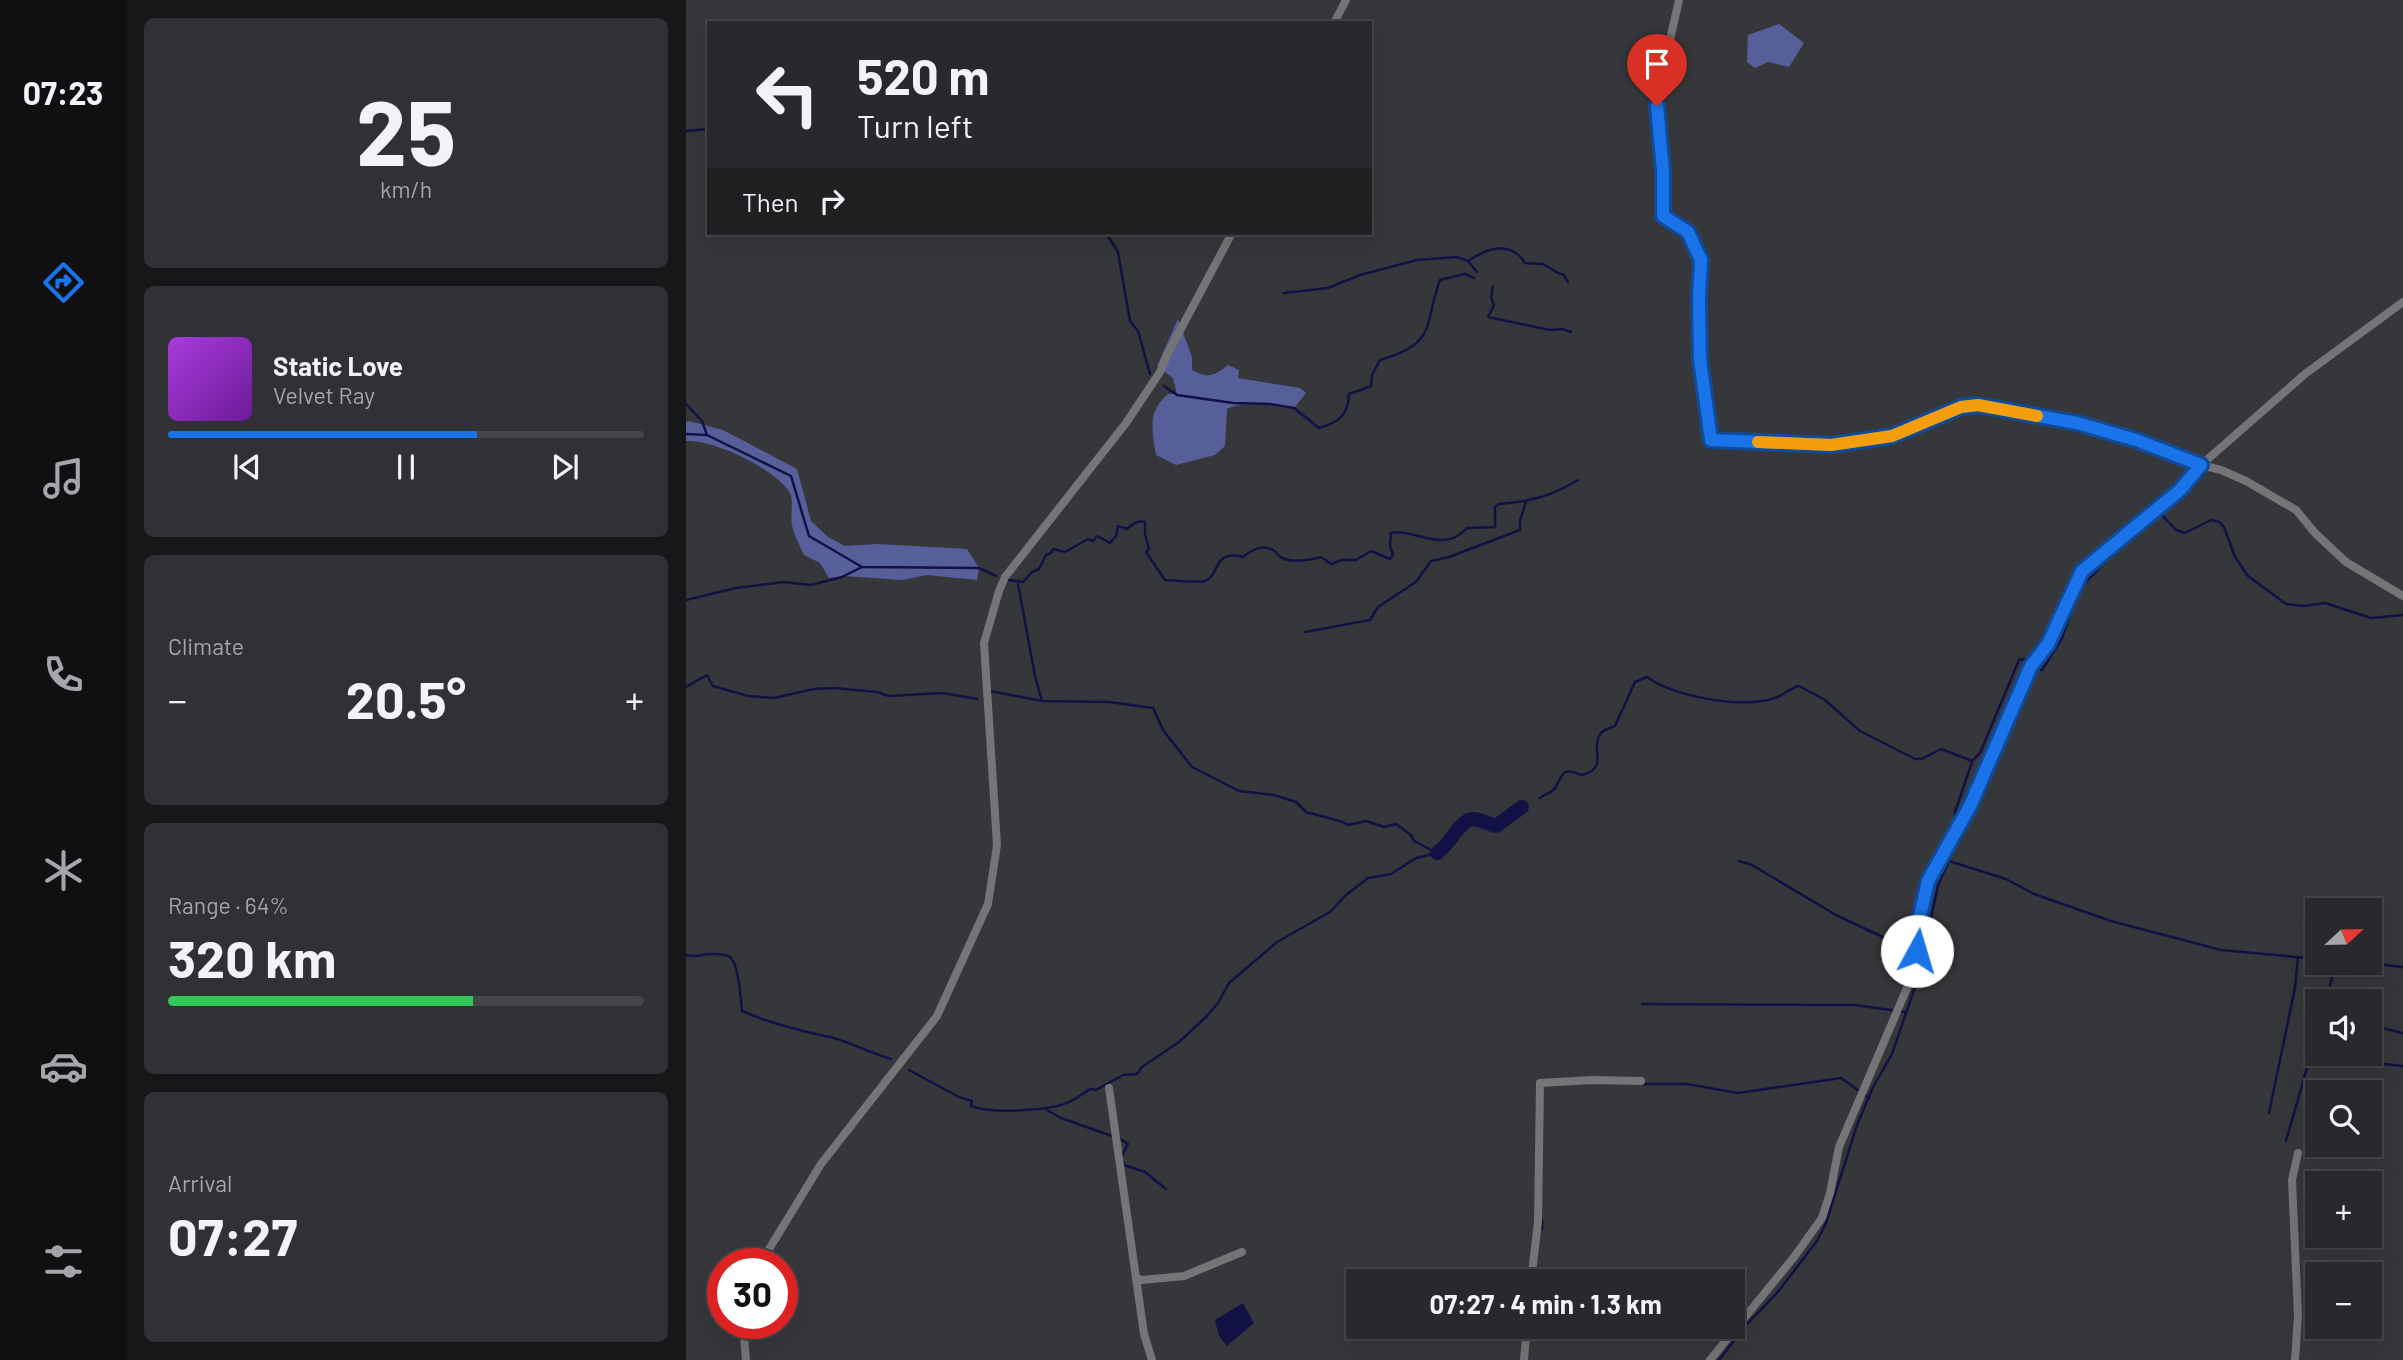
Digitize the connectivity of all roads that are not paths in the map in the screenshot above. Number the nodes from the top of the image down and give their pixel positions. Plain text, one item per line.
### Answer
1 (1346, 0) edge
2 (1679, 0) edge
3 (1335, 21) edge
4 (1230, 235) edge
5 (2403, 302) edge
6 (2201, 465) junction
7 (2403, 596) edge
8 (1641, 1081) dead end
9 (1109, 1088) dead end
10 (2298, 1153) dead end
11 (770, 1248) edge
12 (1242, 1252) dead end
13 (1532, 1269) edge
14 (1136, 1278) junction
15 (744, 1339) edge
16 (1526, 1339) edge
17 (746, 1360) edge
18 (1152, 1360) edge
19 (1524, 1360) edge
20 (1710, 1360) edge
21 (2295, 1360) edge

1 - 3 street
2 - 6 street
4 - 11 street
5 - 6 street
6 - 7 street
6 - 20 street
8 - 13 street
9 - 14 street
10 - 21 street
12 - 14 street
14 - 18 street
15 - 17 street
16 - 19 street

